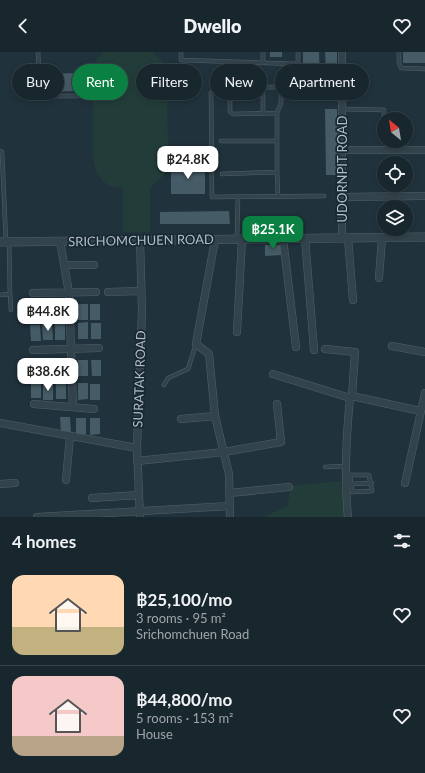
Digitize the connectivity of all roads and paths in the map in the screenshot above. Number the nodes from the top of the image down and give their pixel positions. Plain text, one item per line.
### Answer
1 (38, 52) edge
2 (180, 52) edge
3 (263, 52) edge
4 (298, 52) edge
5 (342, 52) edge
6 (399, 52) edge
7 (263, 63) junction
8 (298, 64) joint
9 (425, 69) edge
10 (72, 96) edge
11 (211, 100) edge
12 (230, 100) edge
13 (262, 100) edge
14 (281, 100) edge
15 (342, 109) junction
16 (384, 112) edge
17 (262, 113) junction
18 (277, 113) junction
19 (221, 141) dead end
20 (277, 141) junction
21 (342, 150) junction
22 (425, 150) edge
23 (0, 151) edge
24 (278, 172) junction
25 (222, 174) dead end
26 (278, 196) junction
27 (324, 196) dead end
28 (425, 196) edge
29 (238, 197) junction
30 (342, 197) junction
31 (425, 237) edge
32 (306, 238) junction
33 (345, 238) junction
34 (382, 238) junction
35 (239, 239) junction
36 (283, 239) junction
37 (140, 240) junction
38 (215, 240) junction
39 (60, 241) junction
40 (5, 242) edge
41 (64, 265) junction
42 (94, 266) dead end
43 (379, 278) dead end
44 (141, 291) junction
45 (96, 292) dead end
46 (108, 292) dead end
47 (33, 293) dead end
48 (69, 293) junction
49 (10, 294) junction
50 (0, 295) edge
51 (353, 300) dead end
52 (11, 310) dead end
53 (237, 332) dead end
54 (196, 344) junction
55 (392, 346) dead end
56 (296, 347) dead end
57 (100, 348) dead end
58 (71, 349) junction
59 (325, 349) dead end
60 (33, 350) dead end
61 (314, 350) dead end
62 (425, 352) edge
63 (273, 374) dead end
64 (164, 385) dead end
65 (425, 393) edge
66 (351, 397) junction
67 (34, 404) dead end
68 (277, 404) dead end
69 (73, 407) junction
70 (94, 409) dead end
71 (420, 410) junction
72 (215, 416) junction
73 (182, 419) dead end
74 (0, 423) edge
75 (421, 423) edge
76 (70, 436) junction
77 (137, 448) junction
78 (224, 452) junction
79 (137, 461) junction
80 (345, 466) junction
81 (325, 467) dead end
82 (348, 475) junction
83 (66, 480) dead end
84 (15, 483) dead end
85 (372, 483) junction
86 (0, 484) edge
87 (351, 484) junction
88 (405, 484) dead end
89 (289, 487) dead end
90 (230, 493) junction
91 (139, 495) junction
92 (92, 498) dead end
93 (230, 506) junction
94 (140, 515) edge
95 (37, 517) edge
96 (230, 517) edge
97 (348, 517) edge

1 - 10 lane
2 - 7 lane
3 - 7 lane
4 - 8 lane
5 - 15 street, UDORNPIT ROAD
6 - 9 lane
7 - 8 lane
11 - 29 lane
12 - 17 lane
13 - 17 lane
14 - 18 lane
15 - 16 lane
15 - 21 street, UDORNPIT ROAD
17 - 18 lane
18 - 20 lane
19 - 20 lane
20 - 24 lane
21 - 22 street
21 - 30 street, UDORNPIT ROAD
23 - 40 lane
24 - 25 lane
24 - 26 lane
26 - 27 lane
26 - 29 lane
28 - 30 street
29 - 35 lane
30 - 33 street, UDORNPIT ROAD
31 - 34 street, SRICHOMCHUEN ROAD
32 - 33 street, SRICHOMCHUEN ROAD
32 - 36 street, SRICHOMCHUEN ROAD
32 - 61 street
33 - 34 street, SRICHOMCHUEN ROAD
33 - 51 street, UDORNPIT ROAD
34 - 43 street
35 - 36 street, SRICHOMCHUEN ROAD
35 - 38 street, SRICHOMCHUEN ROAD
35 - 53 street
36 - 56 street
37 - 38 street, SRICHOMCHUEN ROAD
37 - 39 street, SRICHOMCHUEN ROAD
37 - 44 street, SURATAK ROAD
38 - 54 street
39 - 40 street, SRICHOMCHUEN ROAD
39 - 41 street
40 - 49 lane
41 - 42 street
41 - 48 street
44 - 46 street
44 - 77 street, SURATAK ROAD
45 - 48 street
47 - 48 street
48 - 58 street
49 - 50 lane
49 - 52 lane
54 - 64 lane
54 - 72 street
55 - 62 street
57 - 58 street
58 - 60 street
58 - 69 street
59 - 66 street
63 - 66 street
65 - 71 street
66 - 71 street
66 - 80 street
67 - 69 street
68 - 78 street
69 - 70 street
71 - 75 street
72 - 73 street
72 - 78 street
74 - 76 street
75 - 88 street
76 - 77 street
76 - 83 street
77 - 79 street, SURATAK ROAD
78 - 79 street
78 - 90 street
79 - 91 street, SURATAK ROAD
80 - 81 lane
80 - 82 street
82 - 85 lane
82 - 87 lane
82 - 97 street
84 - 86 street
85 - 87 lane
85 - 87 lane
89 - 90 street
90 - 93 street
91 - 92 street
91 - 94 street, SURATAK ROAD
93 - 94 street
93 - 96 street
94 - 95 street

